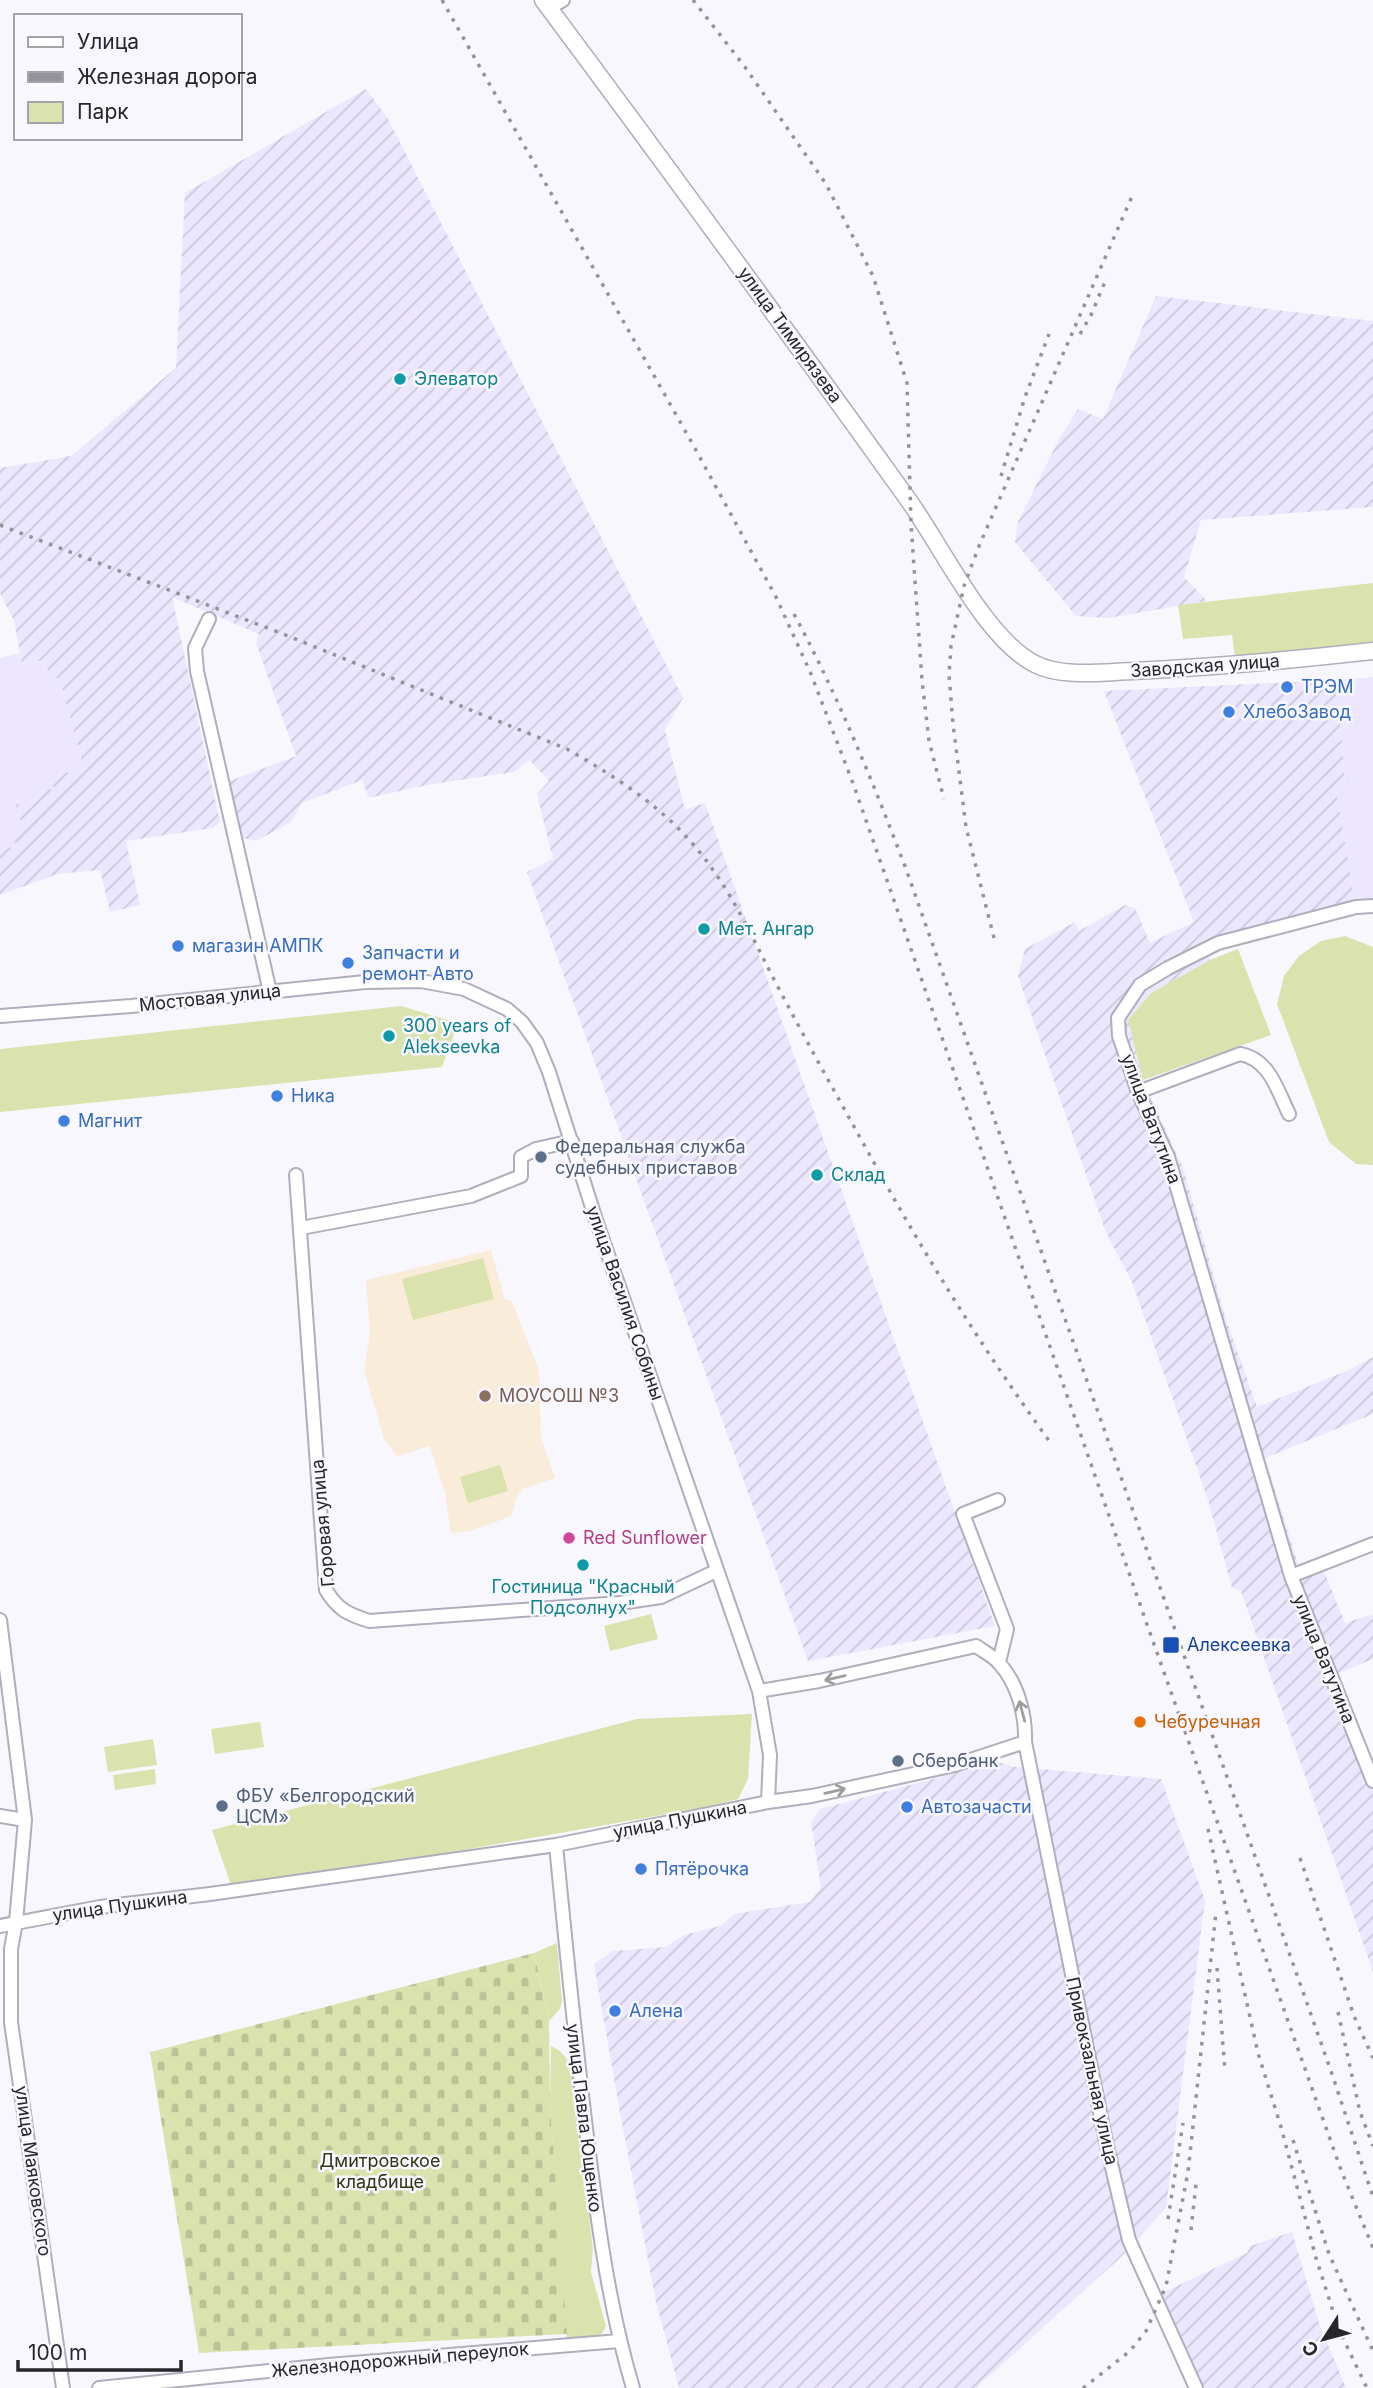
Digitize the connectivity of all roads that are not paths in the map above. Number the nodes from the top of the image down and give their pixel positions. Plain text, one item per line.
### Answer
1 (552, 3) edge
2 (209, 620) dead end
3 (1373, 651) edge
4 (1037, 666) joint
5 (1373, 906) edge
6 (421, 982) joint
7 (270, 992) junction
8 (0, 1016) edge
9 (1138, 1092) junction
10 (1289, 1114) dead end
11 (572, 1141) junction
12 (296, 1175) dead end
13 (301, 1228) junction
14 (998, 1500) dead end
15 (1373, 1544) edge
16 (716, 1571) junction
17 (1292, 1576) junction
18 (0, 1620) edge
19 (999, 1662) junction
20 (760, 1692) junction
21 (1025, 1742) junction
22 (1373, 1781) edge
23 (768, 1802) junction
24 (0, 1816) edge
25 (25, 1820) junction
26 (556, 1845) junction
27 (16, 1922) junction
28 (0, 1926) edge
29 (618, 2341) junction
30 (63, 2388) edge
31 (99, 2388) edge
32 (633, 2388) edge
33 (1196, 2388) edge

1 - 4 main road, улица Тимирязева
2 - 7 street
3 - 4 main road, Заводская улица
5 - 9 street, улица Ватутина
6 - 7 street, Мостовая улица
6 - 11 street, улица Василия Собины
7 - 8 street, Мостовая улица
9 - 10 street
9 - 17 street, улица Ватутина
11 - 13 street
11 - 16 street, улица Василия Собины
12 - 13 street, Горовая улица
13 - 16 street, Горовая улица
14 - 19 street
15 - 17 street, улица Ватутина
16 - 20 street, улица Василия Собины
17 - 22 street, улица Ватутина
18 - 25 street, улица Маяковского
19 -> 20 street
21 -> 19 street
20 - 23 street, улица Василия Собины
23 -> 21 street, улица Пушкина
21 - 33 street, Привокзальная улица
23 - 26 street, улица Пушкина
24 - 25 street
25 - 27 street, улица Маяковского
26 - 27 street, улица Пушкина
26 - 29 street, улица Павла Ющенко
27 - 28 street, улица Пушкина
27 - 30 street, улица Маяковского
29 - 31 street, Железнодорожный переулок
29 - 32 street, улица Павла Ющенко

